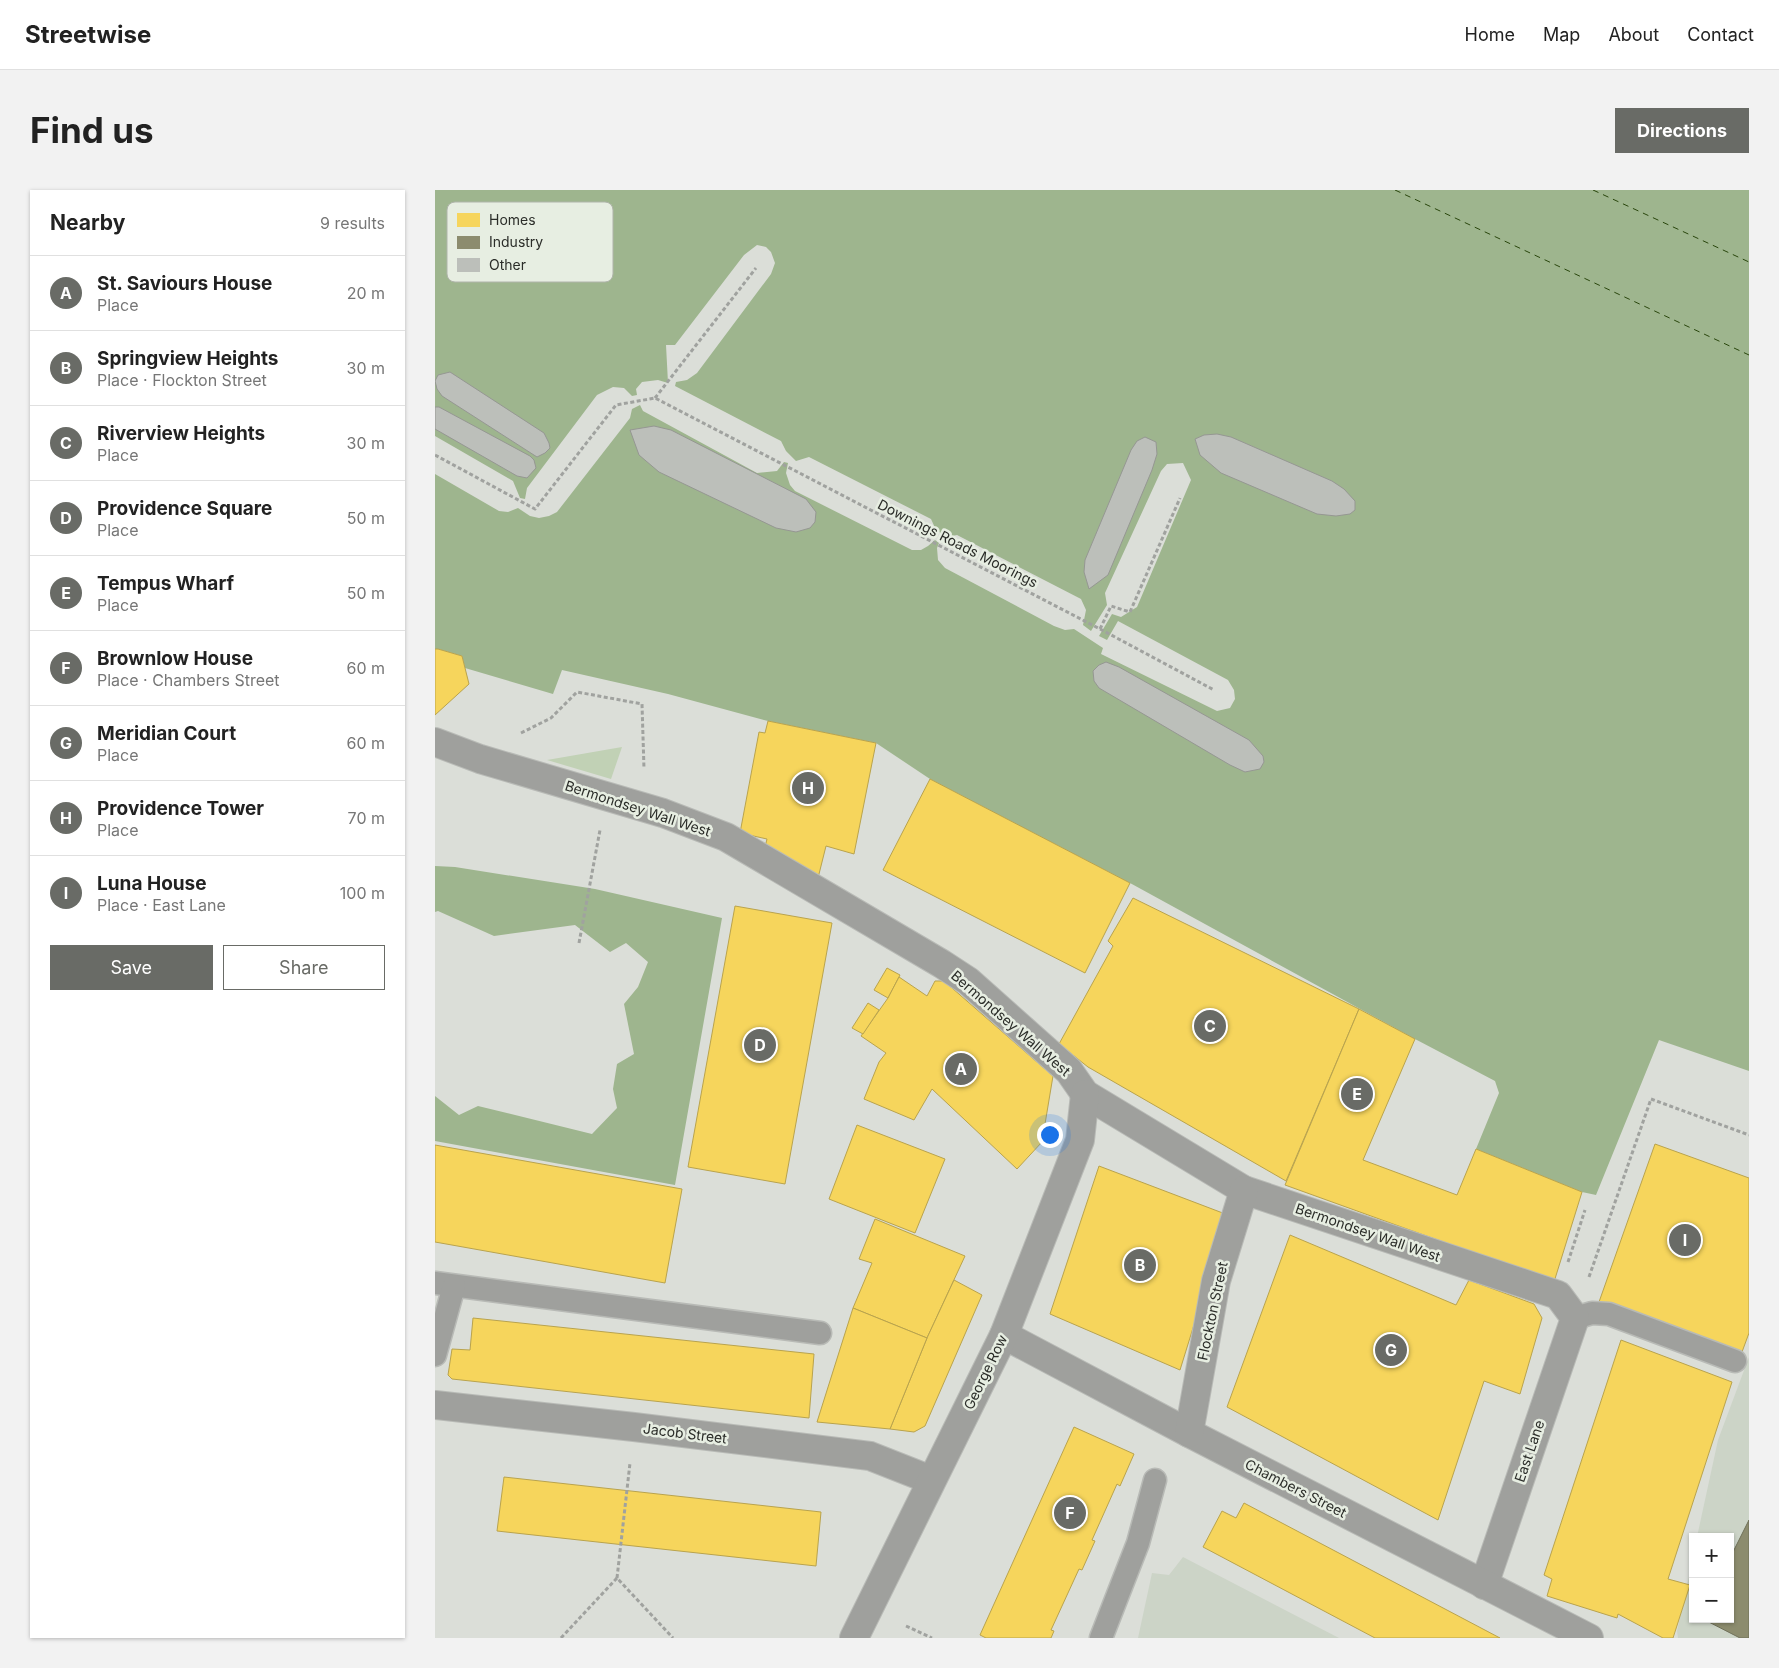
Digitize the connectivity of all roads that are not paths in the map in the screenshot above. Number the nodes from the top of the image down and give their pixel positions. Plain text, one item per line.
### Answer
1 (435, 742) edge
2 (1085, 1094) junction
3 (1244, 1190) junction
4 (444, 1285) edge
5 (1575, 1318) junction
6 (819, 1334) dead end
7 (1004, 1335) junction
8 (435, 1355) edge
9 (1735, 1361) dead end
10 (435, 1405) edge
11 (1189, 1433) junction
12 (931, 1480) junction
13 (1155, 1480) dead end
14 (1484, 1584) junction
15 (854, 1638) edge
16 (1101, 1638) edge
17 (1589, 1638) edge

1 - 2 street, Bermondsey Wall West
2 - 3 street, Bermondsey Wall West
2 - 7 street, George Row
3 - 5 street, Bermondsey Wall West
3 - 11 street, Flockton Street
4 - 6 lane
4 - 8 lane
5 - 9 lane
5 - 14 street, East Lane
7 - 11 street, Chambers Street
7 - 12 street, George Row
10 - 12 street, Jacob Street
11 - 14 street, Chambers Street
12 - 15 street, George Row
13 - 16 lane
14 - 17 street, Chambers Street

